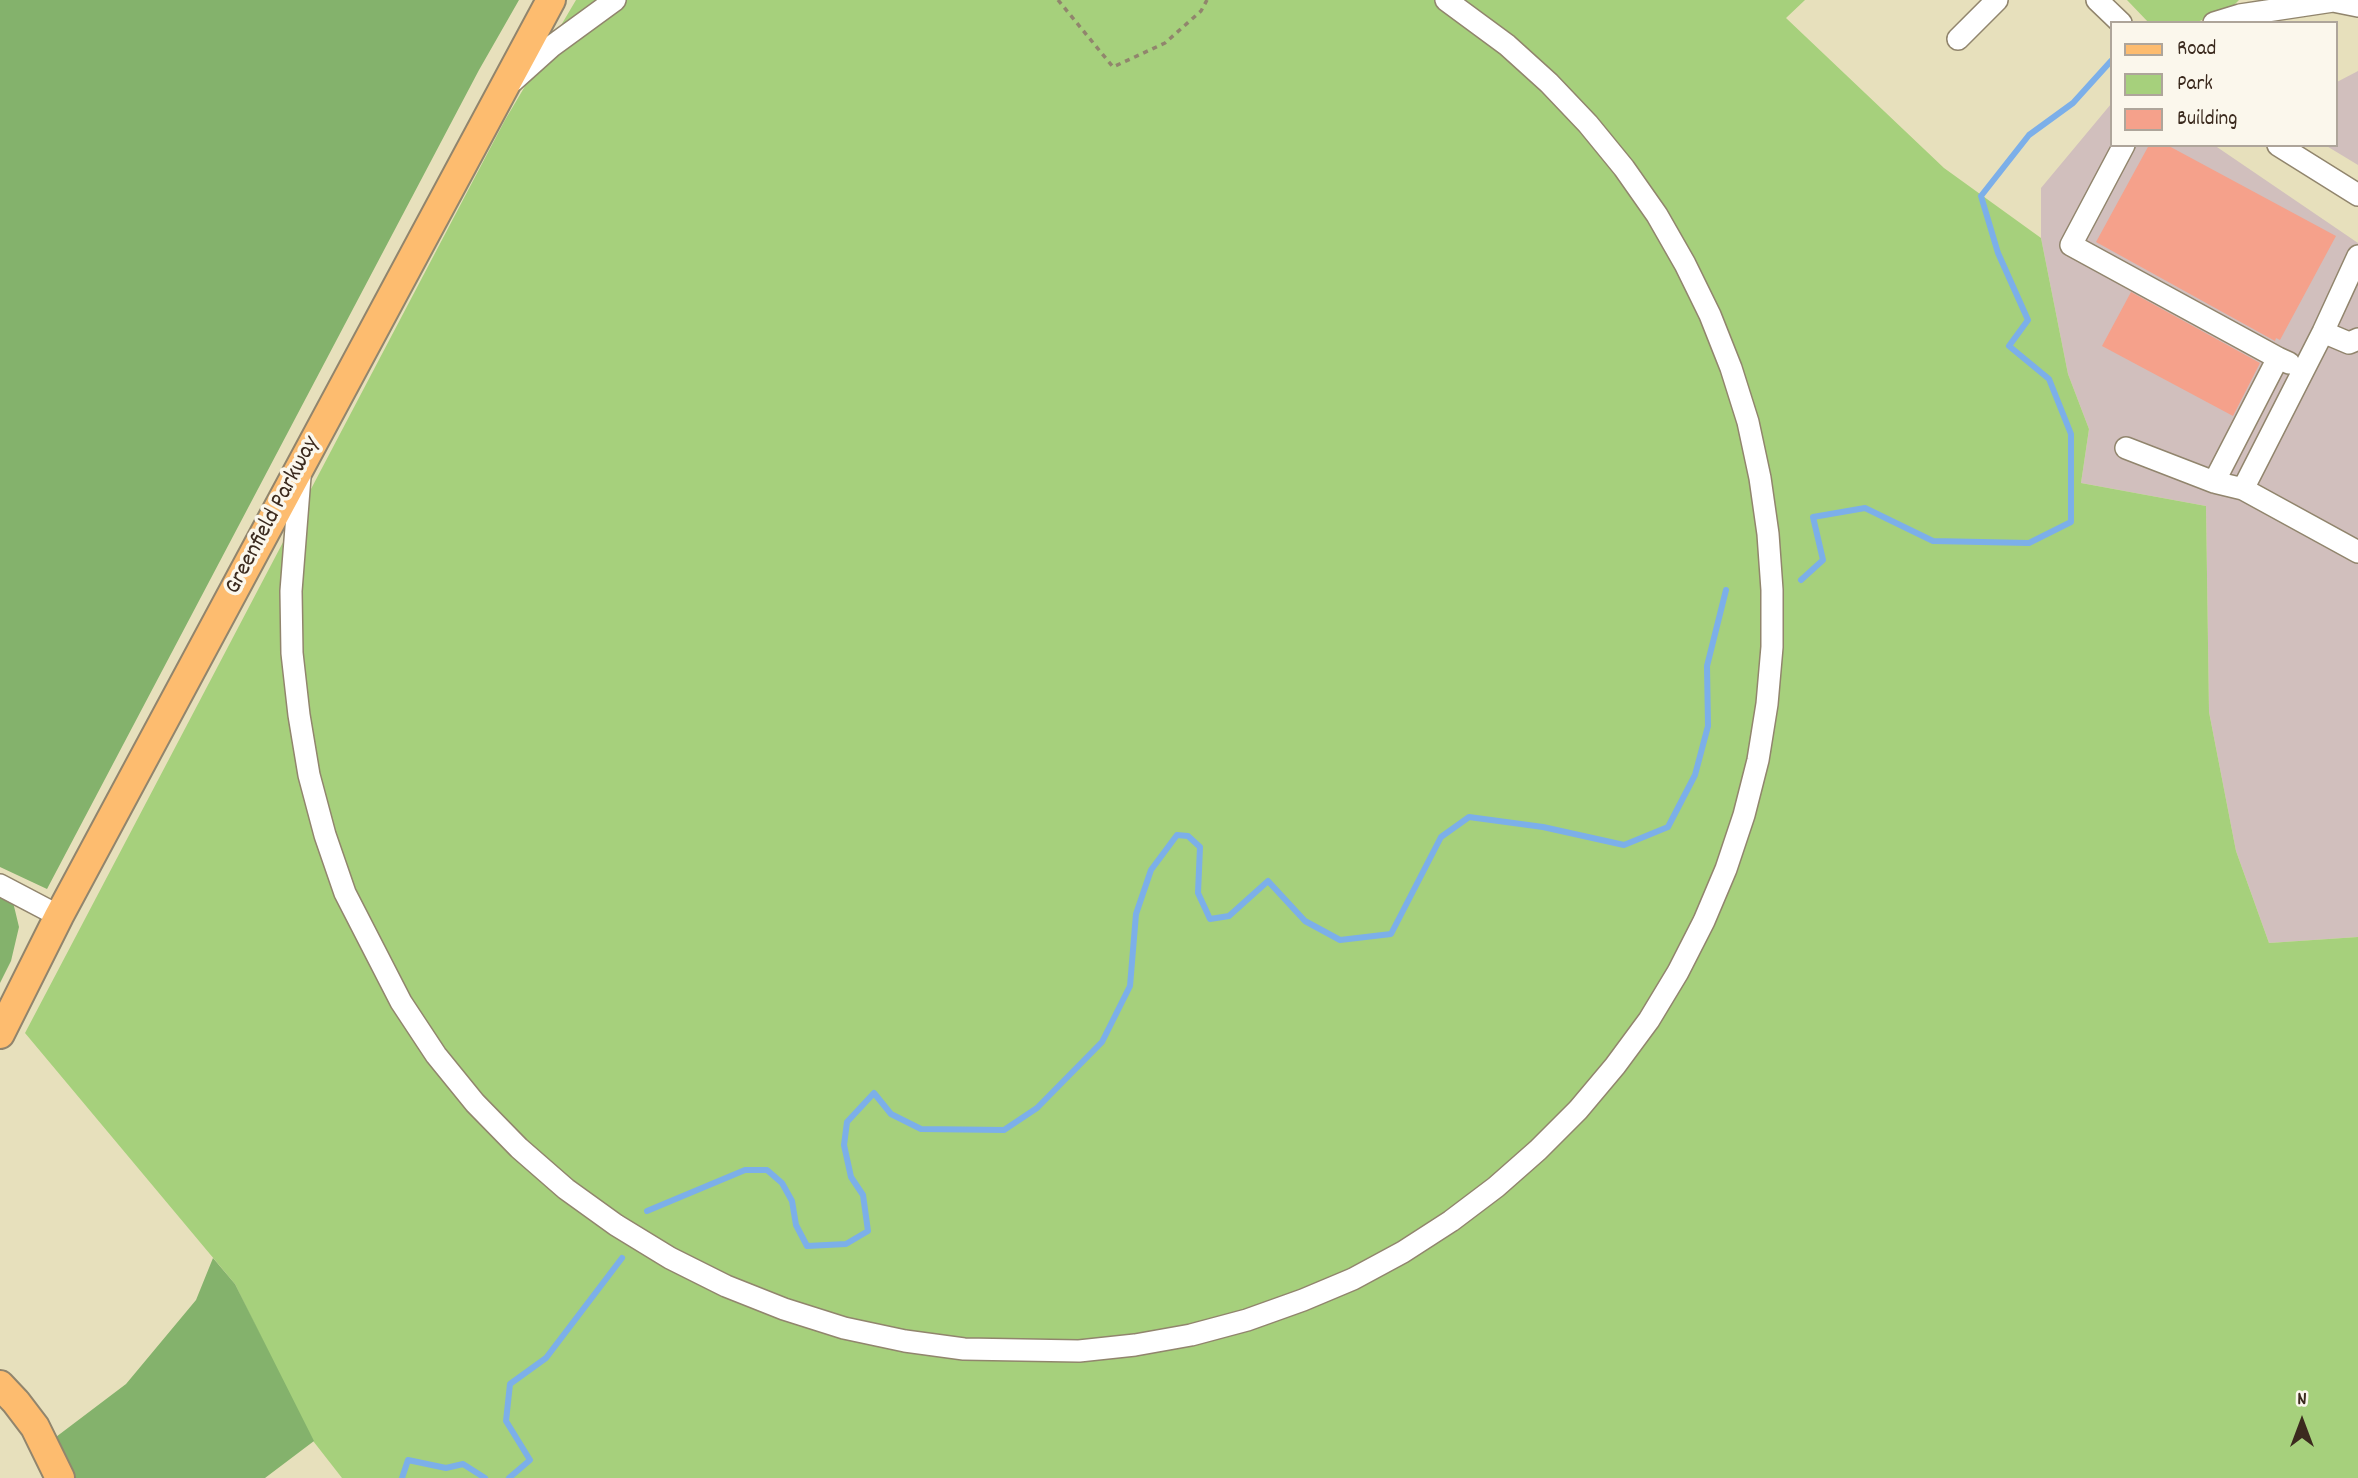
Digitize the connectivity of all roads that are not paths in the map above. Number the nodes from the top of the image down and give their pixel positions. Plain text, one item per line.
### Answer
1 (551, 0) edge
2 (615, 0) edge
3 (1446, 0) edge
4 (1997, 0) edge
5 (2097, 0) edge
6 (2358, 6) edge
7 (2119, 21) edge
8 (2220, 21) edge
9 (1958, 39) dead end
10 (502, 91) junction
11 (2123, 147) edge
12 (2281, 147) edge
13 (2358, 195) edge
14 (2358, 256) edge
15 (2323, 332) junction
16 (2358, 339) edge
17 (2278, 358) junction
18 (2304, 370) junction
19 (2126, 448) dead end
20 (300, 468) junction
21 (2214, 482) junction
22 (2243, 489) junction
23 (2358, 552) edge
24 (0, 885) edge
25 (59, 916) junction
26 (0, 1034) edge
27 (0, 1385) edge
28 (60, 1478) edge

1 - 10 main road, Greenfield Parkway
2 - 10 street
3 - 20 street
4 - 9 street
5 - 7 street
6 - 8 street
10 - 20 main road, Greenfield Parkway
11 - 17 street
12 - 13 street
14 - 15 street
15 - 16 street
15 - 18 street
17 - 18 street
17 - 21 street
18 - 22 street
19 - 21 street
20 - 25 main road, Greenfield Parkway
21 - 22 street
22 - 23 street
24 - 25 street
25 - 26 main road, Greenfield Parkway
27 - 28 main road

